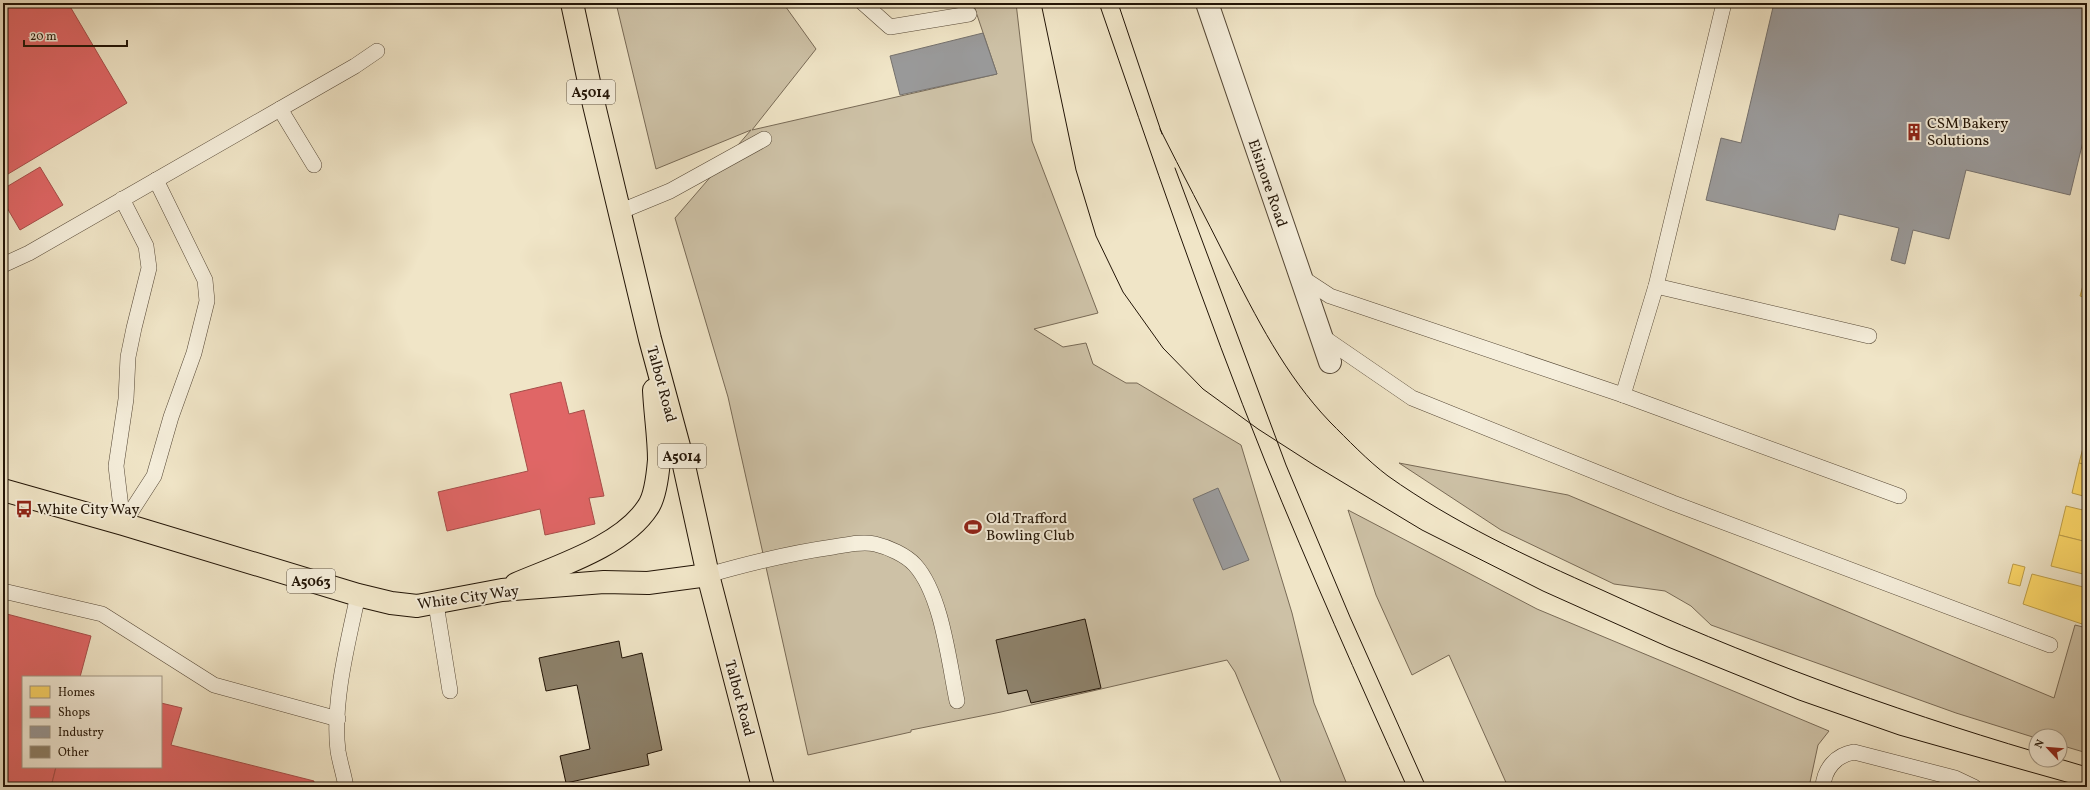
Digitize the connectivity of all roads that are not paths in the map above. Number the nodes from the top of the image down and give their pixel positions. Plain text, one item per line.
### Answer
1 (572, 3) edge
2 (863, 3) edge
3 (1207, 3) edge
4 (1724, 3) edge
5 (968, 14) dead end
6 (376, 51) dead end
7 (280, 110) junction
8 (764, 139) dead end
9 (314, 165) dead end
10 (156, 180) junction
11 (122, 199) junction
12 (619, 212) junction
13 (3, 266) edge
14 (1301, 277) junction
15 (1656, 286) junction
16 (1869, 336) dead end
17 (1323, 337) junction
18 (650, 339) junction
19 (1330, 362) dead end
20 (1623, 395) junction
21 (3, 490) edge
22 (1899, 496) dead end
23 (123, 524) junction
24 (708, 575) junction
25 (502, 590) junction
26 (3, 592) edge
27 (358, 595) junction
28 (436, 604) junction
29 (2050, 645) dead end
30 (450, 691) dead end
31 (957, 701) dead end
32 (338, 719) junction
33 (346, 787) edge
34 (763, 787) edge
35 (1823, 787) edge
36 (1974, 787) edge

1 - 12 main road, Talbot Road / A5014
2 - 5 lane
3 - 14 street, Elsinore Road
4 - 15 lane
6 - 7 lane
7 - 9 lane
7 - 10 lane
8 - 12 lane
10 - 11 lane
10 - 23 lane
11 - 13 lane
11 - 23 lane
12 - 18 main road, Talbot Road / A5014
14 - 17 street, Elsinore Road
14 - 20 lane
15 - 16 lane
15 - 20 lane
17 - 19 street, Elsinore Road
17 - 29 lane
18 - 24 main road, Talbot Road / A5014
18 - 25 main road
20 - 22 lane
21 - 23 main road, White City Way / A5063
23 - 27 main road, White City Way / A5063
24 - 25 main road, White City Way / A5063
24 - 31 lane
24 - 34 main road, Talbot Road / A5014
25 - 28 main road, White City Way / A5063
26 - 32 lane
27 - 28 main road, White City Way / A5063
27 - 32 lane
28 - 30 lane
32 - 33 lane
35 - 36 lane

